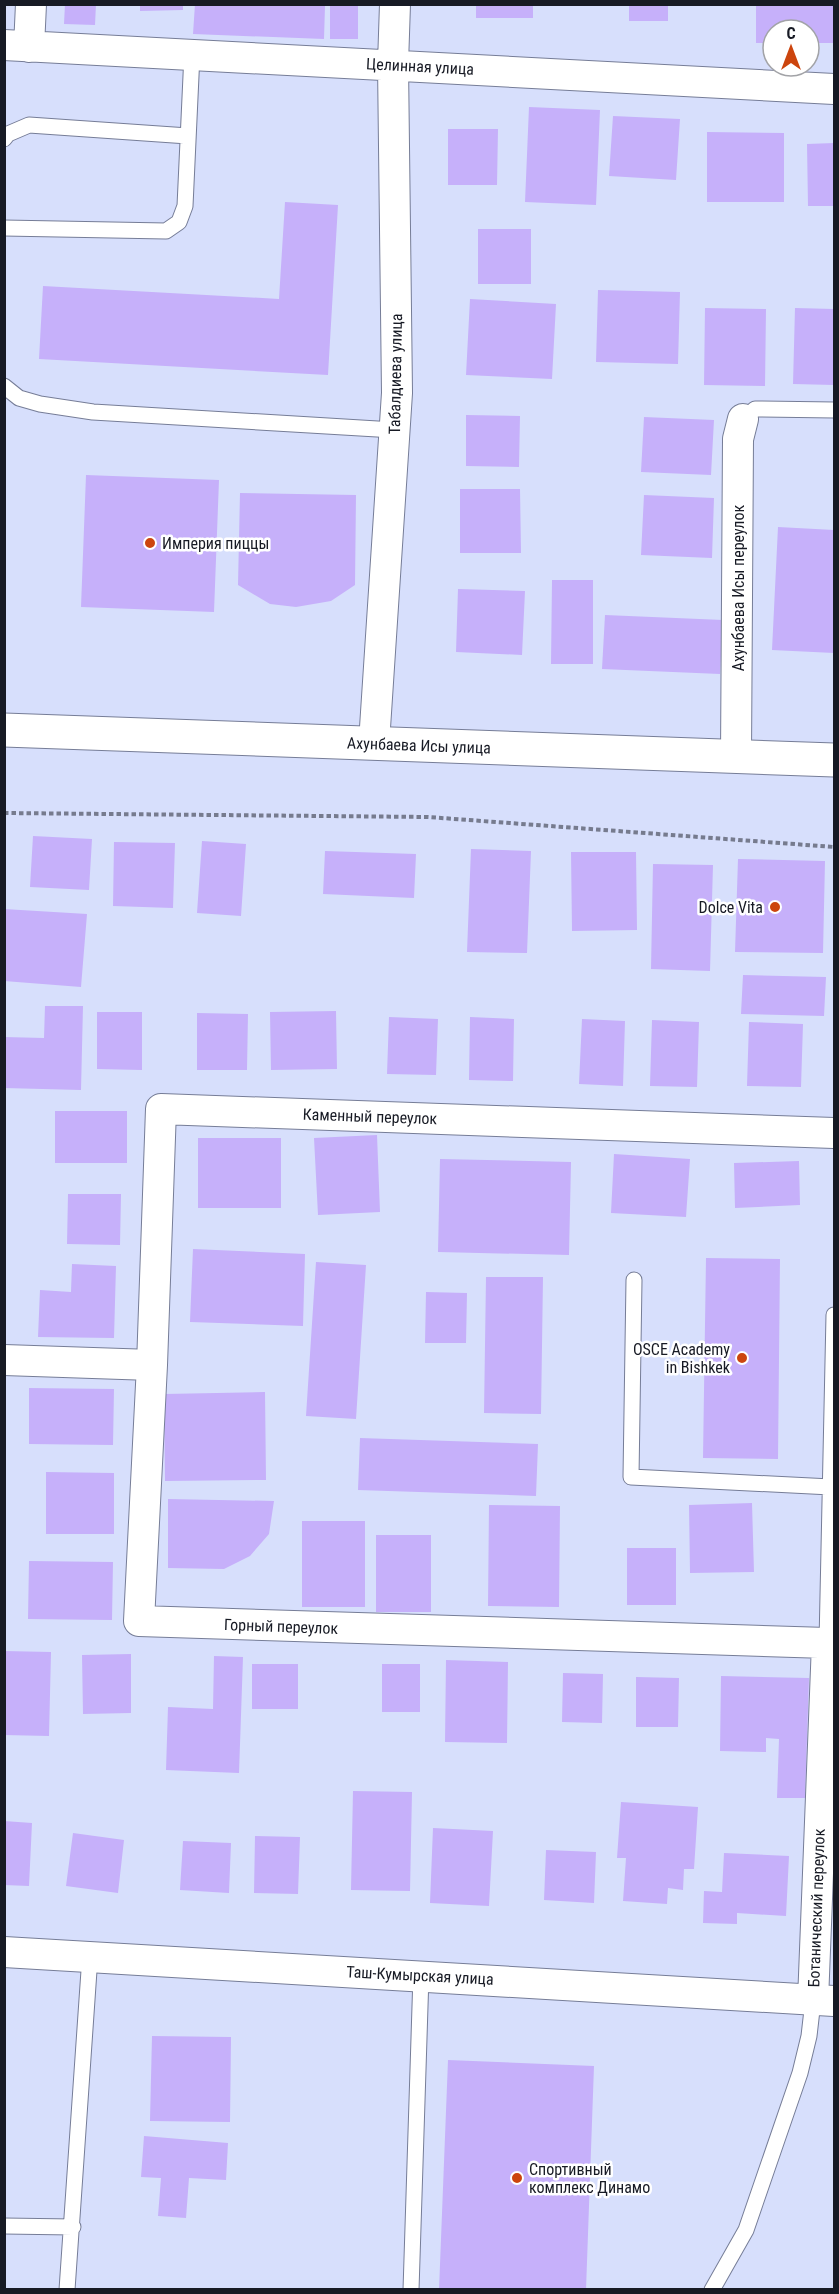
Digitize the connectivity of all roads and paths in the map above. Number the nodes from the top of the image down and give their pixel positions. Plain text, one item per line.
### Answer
1 (31, 4) edge
2 (395, 4) edge
3 (17, 46) edge
4 (192, 54) junction
5 (393, 64) junction
6 (834, 89) edge
7 (188, 136) junction
8 (4, 139) edge
9 (4, 228) edge
10 (4, 386) edge
11 (834, 410) edge
12 (743, 419) joint
13 (394, 430) junction
14 (4, 730) edge
15 (374, 743) junction
16 (736, 756) junction
17 (834, 760) edge
18 (4, 813) edge
19 (834, 846) edge
20 (834, 1133) edge
21 (634, 1280) dead end
22 (834, 1315) edge
23 (4, 1360) edge
24 (152, 1365) junction
25 (831, 1487) junction
26 (831, 1643) edge
27 (4, 1952) edge
28 (90, 1956) junction
29 (421, 1975) junction
30 (824, 2001) edge
31 (4, 2226) edge
32 (73, 2227) junction
33 (67, 2289) edge
34 (411, 2289) edge
35 (712, 2289) edge

1 - 3 street
2 - 5 street, Табалдиева улица
3 - 4 street, Целинная улица
4 - 5 street, Целинная улица
4 - 7 lane
5 - 6 street, Целинная улица
5 - 13 street, Табалдиева улица
7 - 8 lane
7 - 9 lane
10 - 13 lane
11 - 12 lane
12 - 16 street, Ахунбаева Исы переулок
13 - 15 street, Табалдиева улица
14 - 15 main road, Ахунбаева Исы улица
15 - 16 main road, Ахунбаева Исы улица
16 - 17 main road, Ахунбаева Исы улица
18 - 19 path
20 - 24 street, Каменный переулок
21 - 25 lane
22 - 25 lane
23 - 24 street
24 - 26 street, Горный переулок
25 - 26 lane
26 - 30 street, Ботанический переулок
27 - 28 street, Таш-Кумырская улица
28 - 29 street, Таш-Кумырская улица
28 - 32 lane
29 - 30 street, Таш-Кумырская улица
29 - 34 lane
30 - 35 lane
31 - 32 lane
32 - 33 lane

